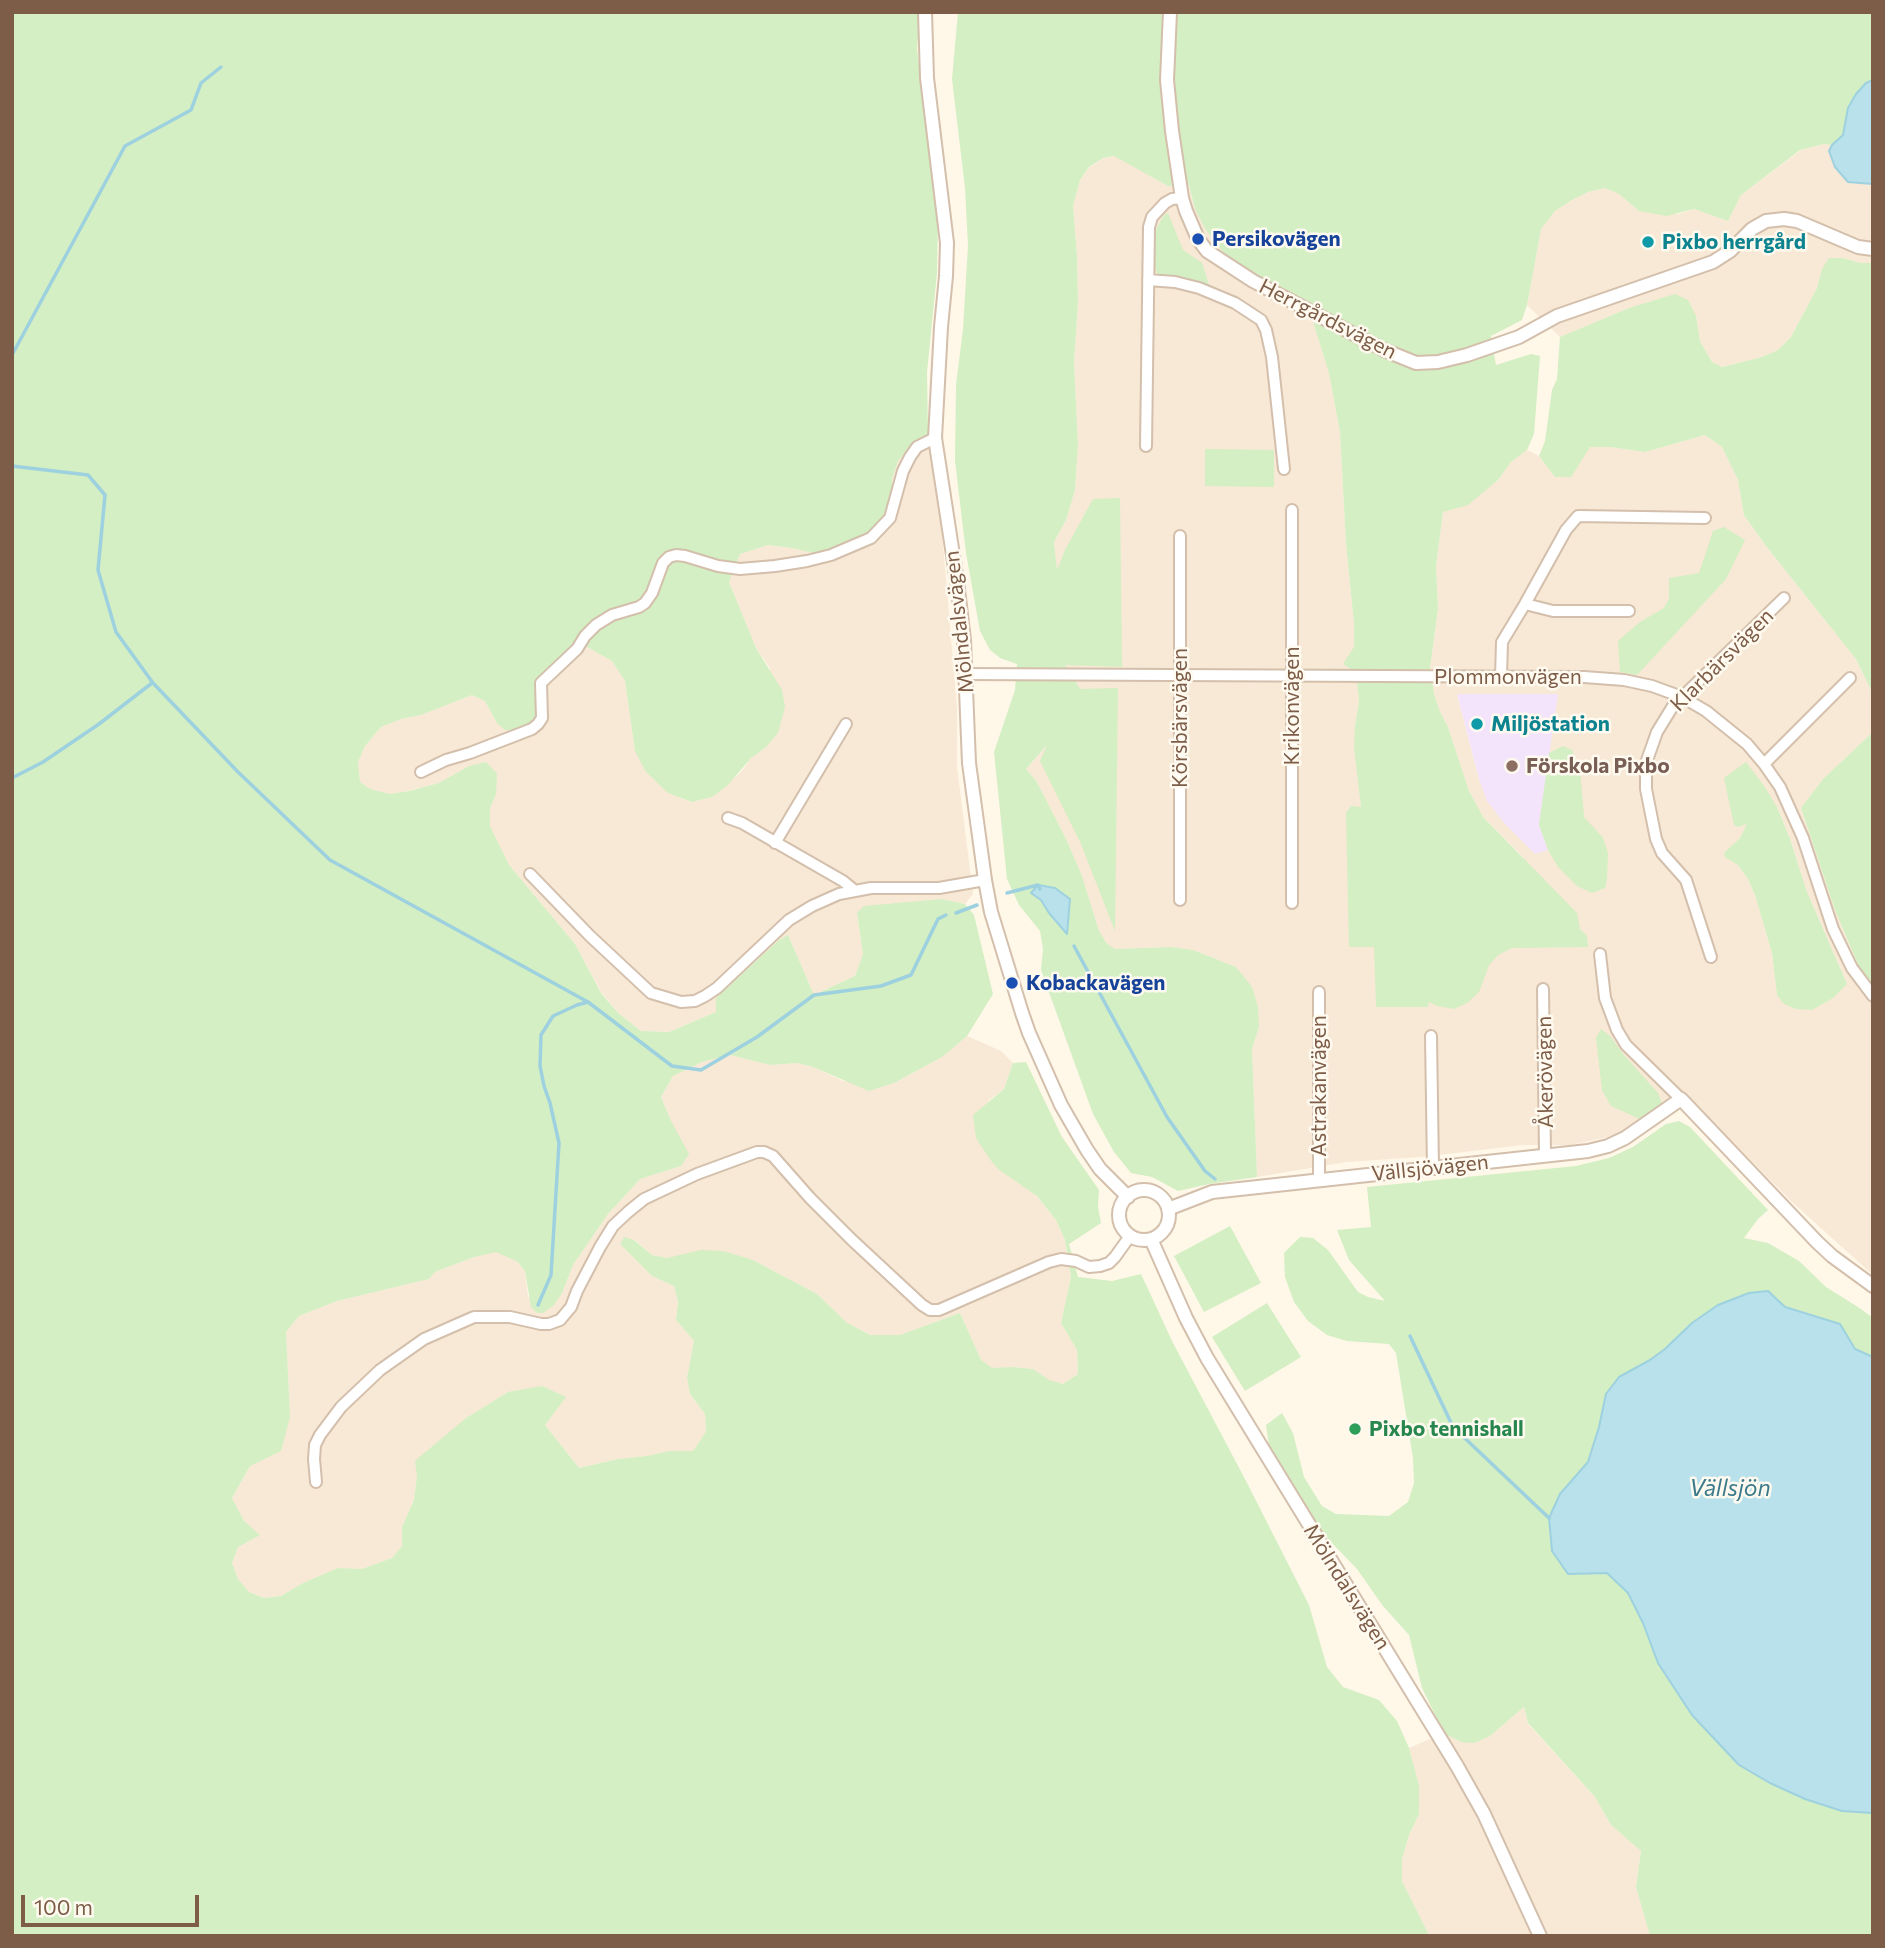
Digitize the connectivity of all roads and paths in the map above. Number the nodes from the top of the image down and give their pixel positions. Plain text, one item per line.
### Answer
1 (925, 12) edge
2 (1170, 12) edge
3 (1182, 198) junction
4 (1873, 250) edge
5 (1149, 280) junction
6 (936, 438) junction
7 (1146, 446) dead end
8 (1284, 469) dead end
9 (1292, 510) dead end
10 (1705, 518) dead end
11 (1180, 536) dead end
12 (1784, 598) dead end
13 (1525, 604) junction
14 (1629, 611) dead end
15 (966, 674) junction
16 (1181, 675) junction
17 (1293, 675) junction
18 (1501, 677) junction
19 (1850, 678) dead end
20 (1682, 697) junction
21 (846, 724) dead end
22 (1764, 764) junction
23 (421, 772) dead end
24 (728, 818) dead end
25 (775, 843) junction
26 (530, 874) dead end
27 (985, 880) junction
28 (855, 891) junction
29 (1180, 900) dead end
30 (1292, 903) dead end
31 (1600, 954) dead end
32 (1711, 957) dead end
33 (1543, 989) dead end
34 (1319, 992) dead end
35 (1873, 996) edge
36 (1432, 1035) dead end
37 (1681, 1100) junction
38 (1545, 1155) junction
39 (1433, 1168) junction
40 (1318, 1180) junction
41 (1128, 1197) junction
42 (1168, 1209) junction
43 (1130, 1236) junction
44 (1151, 1239) junction
45 (1873, 1286) edge
46 (316, 1482) dead end
47 (1540, 1936) edge

1 - 6 street, Mölndalsvägen
2 - 3 street, Herrgårdsvägen
3 - 4 street, Herrgårdsvägen
3 - 5 street
5 - 7 street
5 - 8 street
6 - 15 street, Mölndalsvägen
6 - 23 street
9 - 17 street, Krikonvägen
10 - 13 street
11 - 16 street, Körsbärsvägen
12 - 20 street, Klarbärsvägen
13 - 14 street
13 - 18 street
15 - 16 street, Plommonvägen
15 - 27 street, Mölndalsvägen
16 - 17 street, Plommonvägen
16 - 29 street, Körsbärsvägen
17 - 18 street, Plommonvägen
17 - 30 street, Krikonvägen
18 - 20 street, Plommonvägen
19 - 22 street
20 - 22 street, Plommonvägen
20 - 32 street, Klarbärsvägen
21 - 25 street
22 - 35 street, Plommonvägen
24 - 25 street
25 - 28 street
26 - 28 street
27 - 28 street
27 - 41 street, Mölndalsvägen
31 - 37 street
33 - 38 street, Åkerövägen
34 - 40 street, Astrakanvägen
36 - 39 street
37 - 38 street, Vällsjövägen
37 - 45 street
38 - 39 street, Vällsjövägen
39 - 40 street, Vällsjövägen
40 - 42 street, Vällsjövägen
41 - 42 street
41 - 43 street
42 - 44 street
43 - 44 street
43 - 46 street
44 - 47 street, Mölndalsvägen

